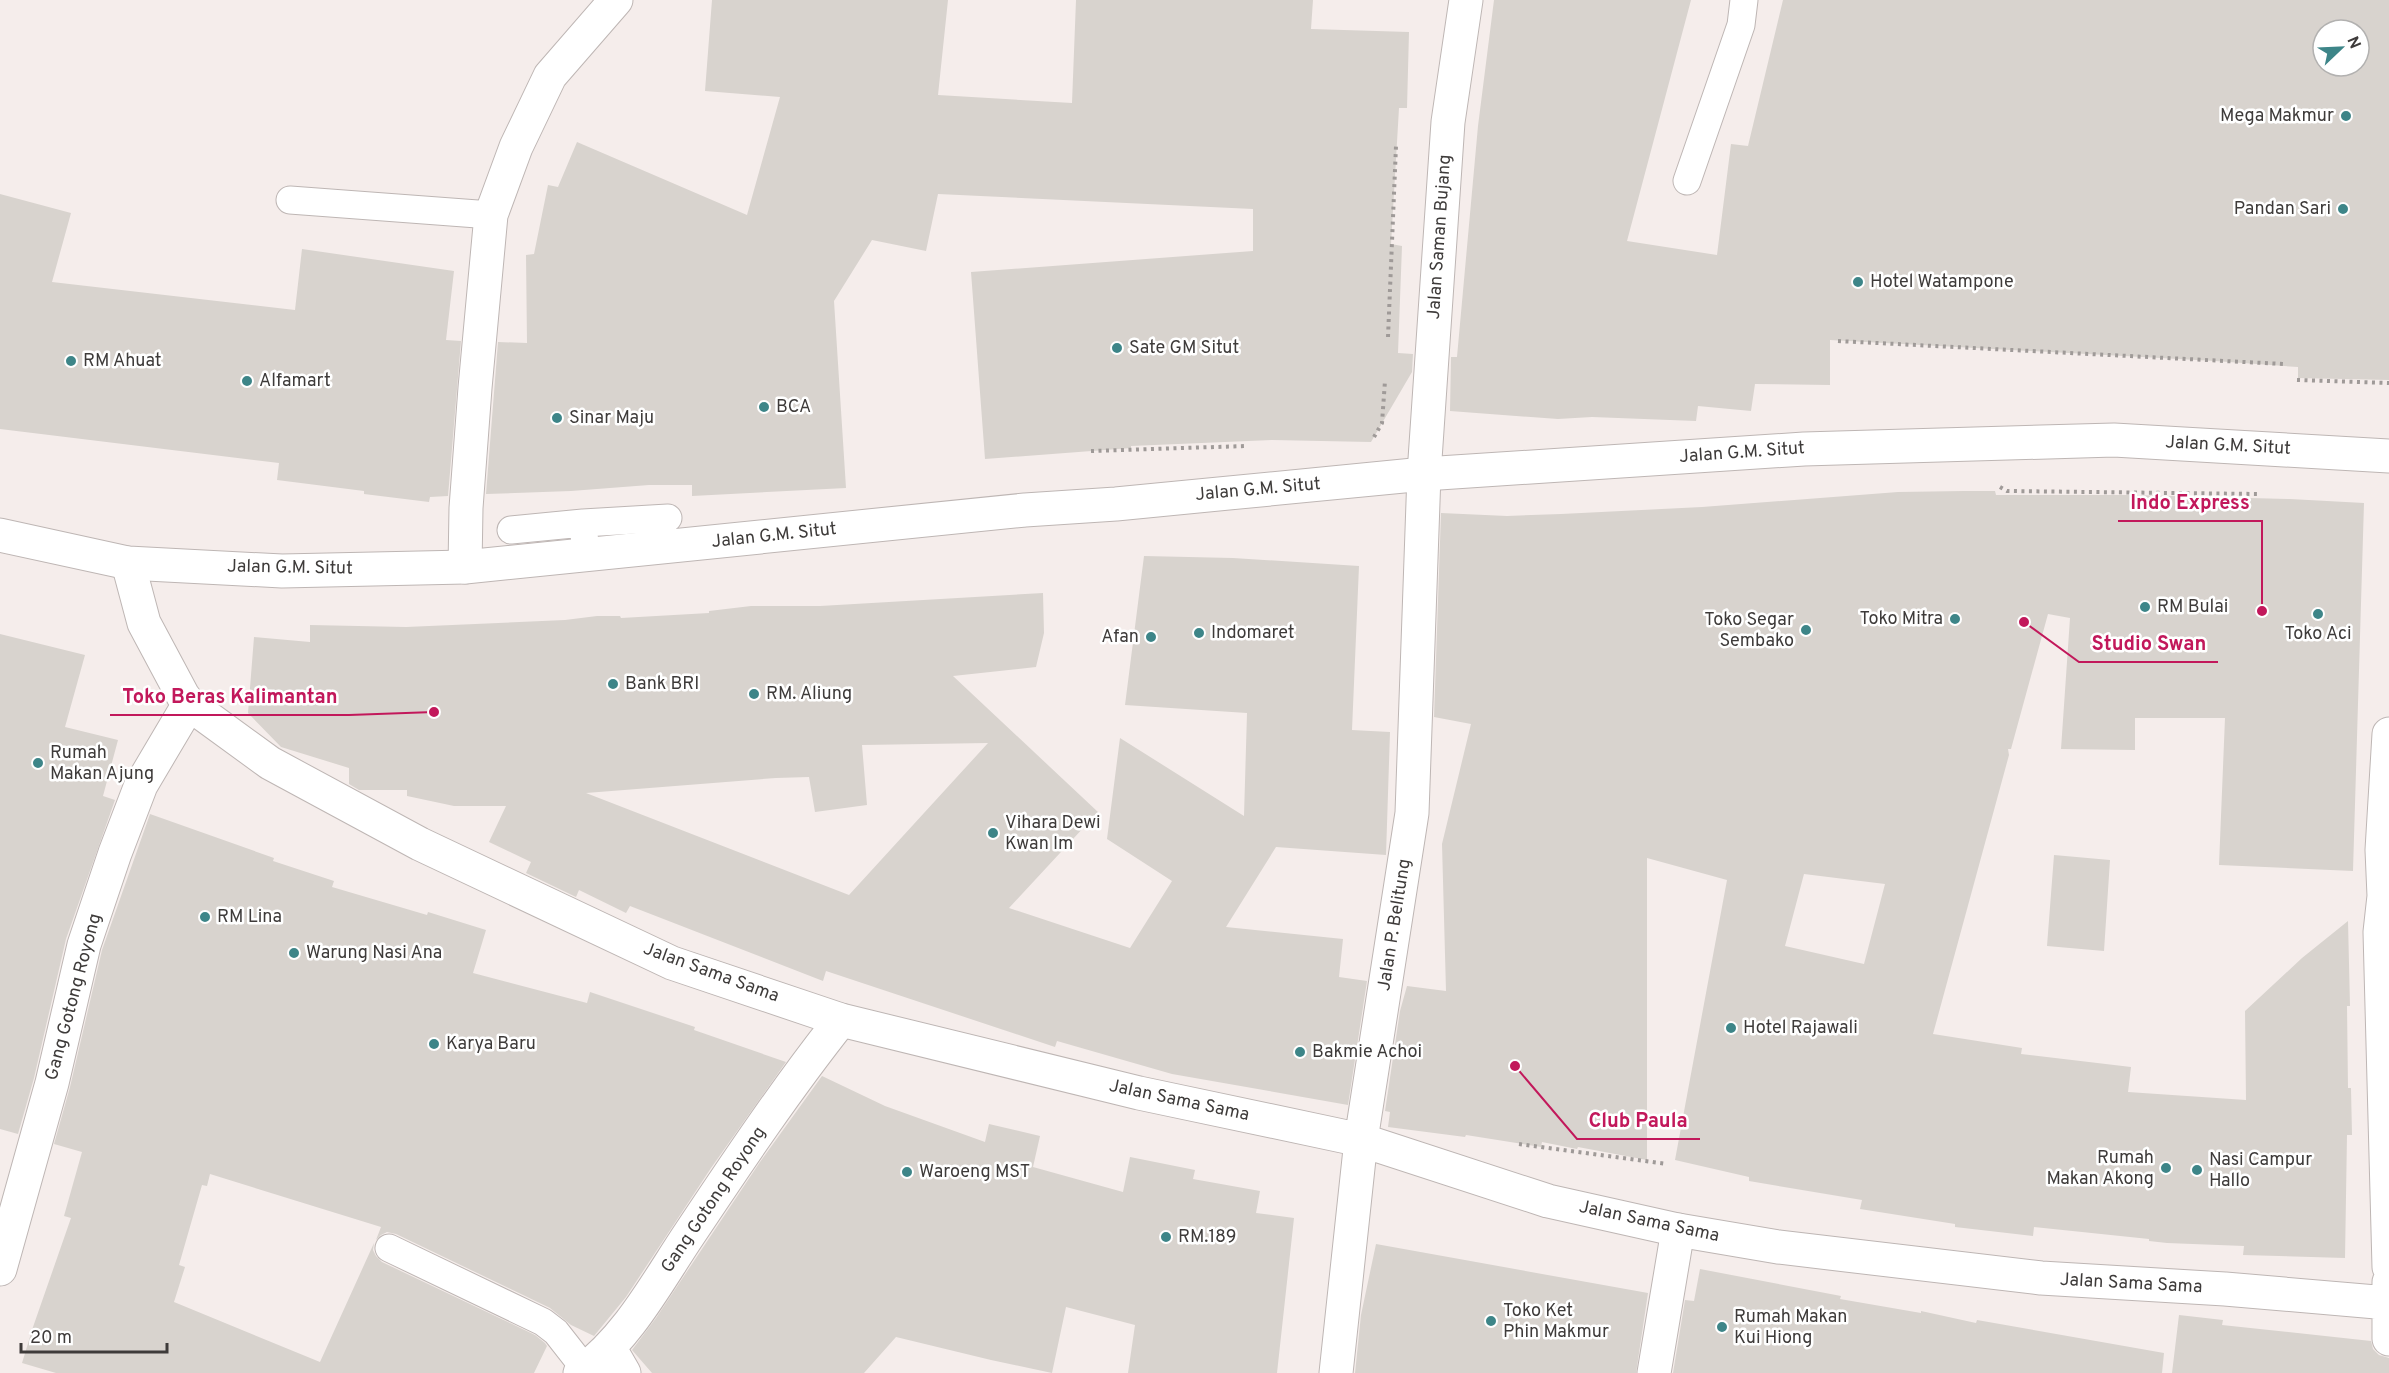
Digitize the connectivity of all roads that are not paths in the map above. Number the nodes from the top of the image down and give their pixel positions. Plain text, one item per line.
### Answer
1 (616, 0) edge
2 (1466, 0) edge
3 (1744, 0) edge
4 (1688, 181) dead end
5 (290, 200) dead end
6 (491, 214) junction
7 (2389, 456) edge
8 (1424, 474) junction
9 (668, 518) dead end
10 (511, 530) dead end
11 (0, 536) edge
12 (584, 539) junction
13 (129, 563) junction
14 (465, 567) junction
15 (189, 704) junction
16 (2389, 734) edge
17 (841, 1020) junction
18 (1361, 1140) junction
19 (1678, 1230) junction
20 (389, 1248) dead end
21 (2389, 1267) edge
22 (0, 1269) edge
23 (2389, 1278) edge
24 (2388, 1303) edge
25 (2389, 1339) edge
26 (617, 1360) edge
27 (583, 1371) edge
28 (1336, 1373) edge
29 (1654, 1373) edge

1 - 6 street
2 - 8 street, Jalan Saman Bujang
3 - 4 lane
5 - 6 lane
6 - 14 street
7 - 8 street, Jalan G.M. Situt
8 - 12 street, Jalan G.M. Situt
8 - 18 street, Jalan P. Belitung
9 - 12 lane
10 - 12 lane
11 - 13 street, Jalan G.M. Situt
12 - 14 street, Jalan G.M. Situt
13 - 14 street, Jalan G.M. Situt
13 - 15 street, Jalan Sama Sama
15 - 17 street, Jalan Sama Sama
15 - 22 street, Gang Gotong Royong
16 - 21 street
17 - 18 street, Jalan Sama Sama
17 - 26 street, Gang Gotong Royong
18 - 19 street, Jalan Sama Sama
18 - 28 street, Jalan P. Belitung
19 - 24 street, Jalan Sama Sama
19 - 29 street
20 - 27 lane
23 - 24 street
24 - 25 street
26 - 27 street, Gang Gotong Royong

